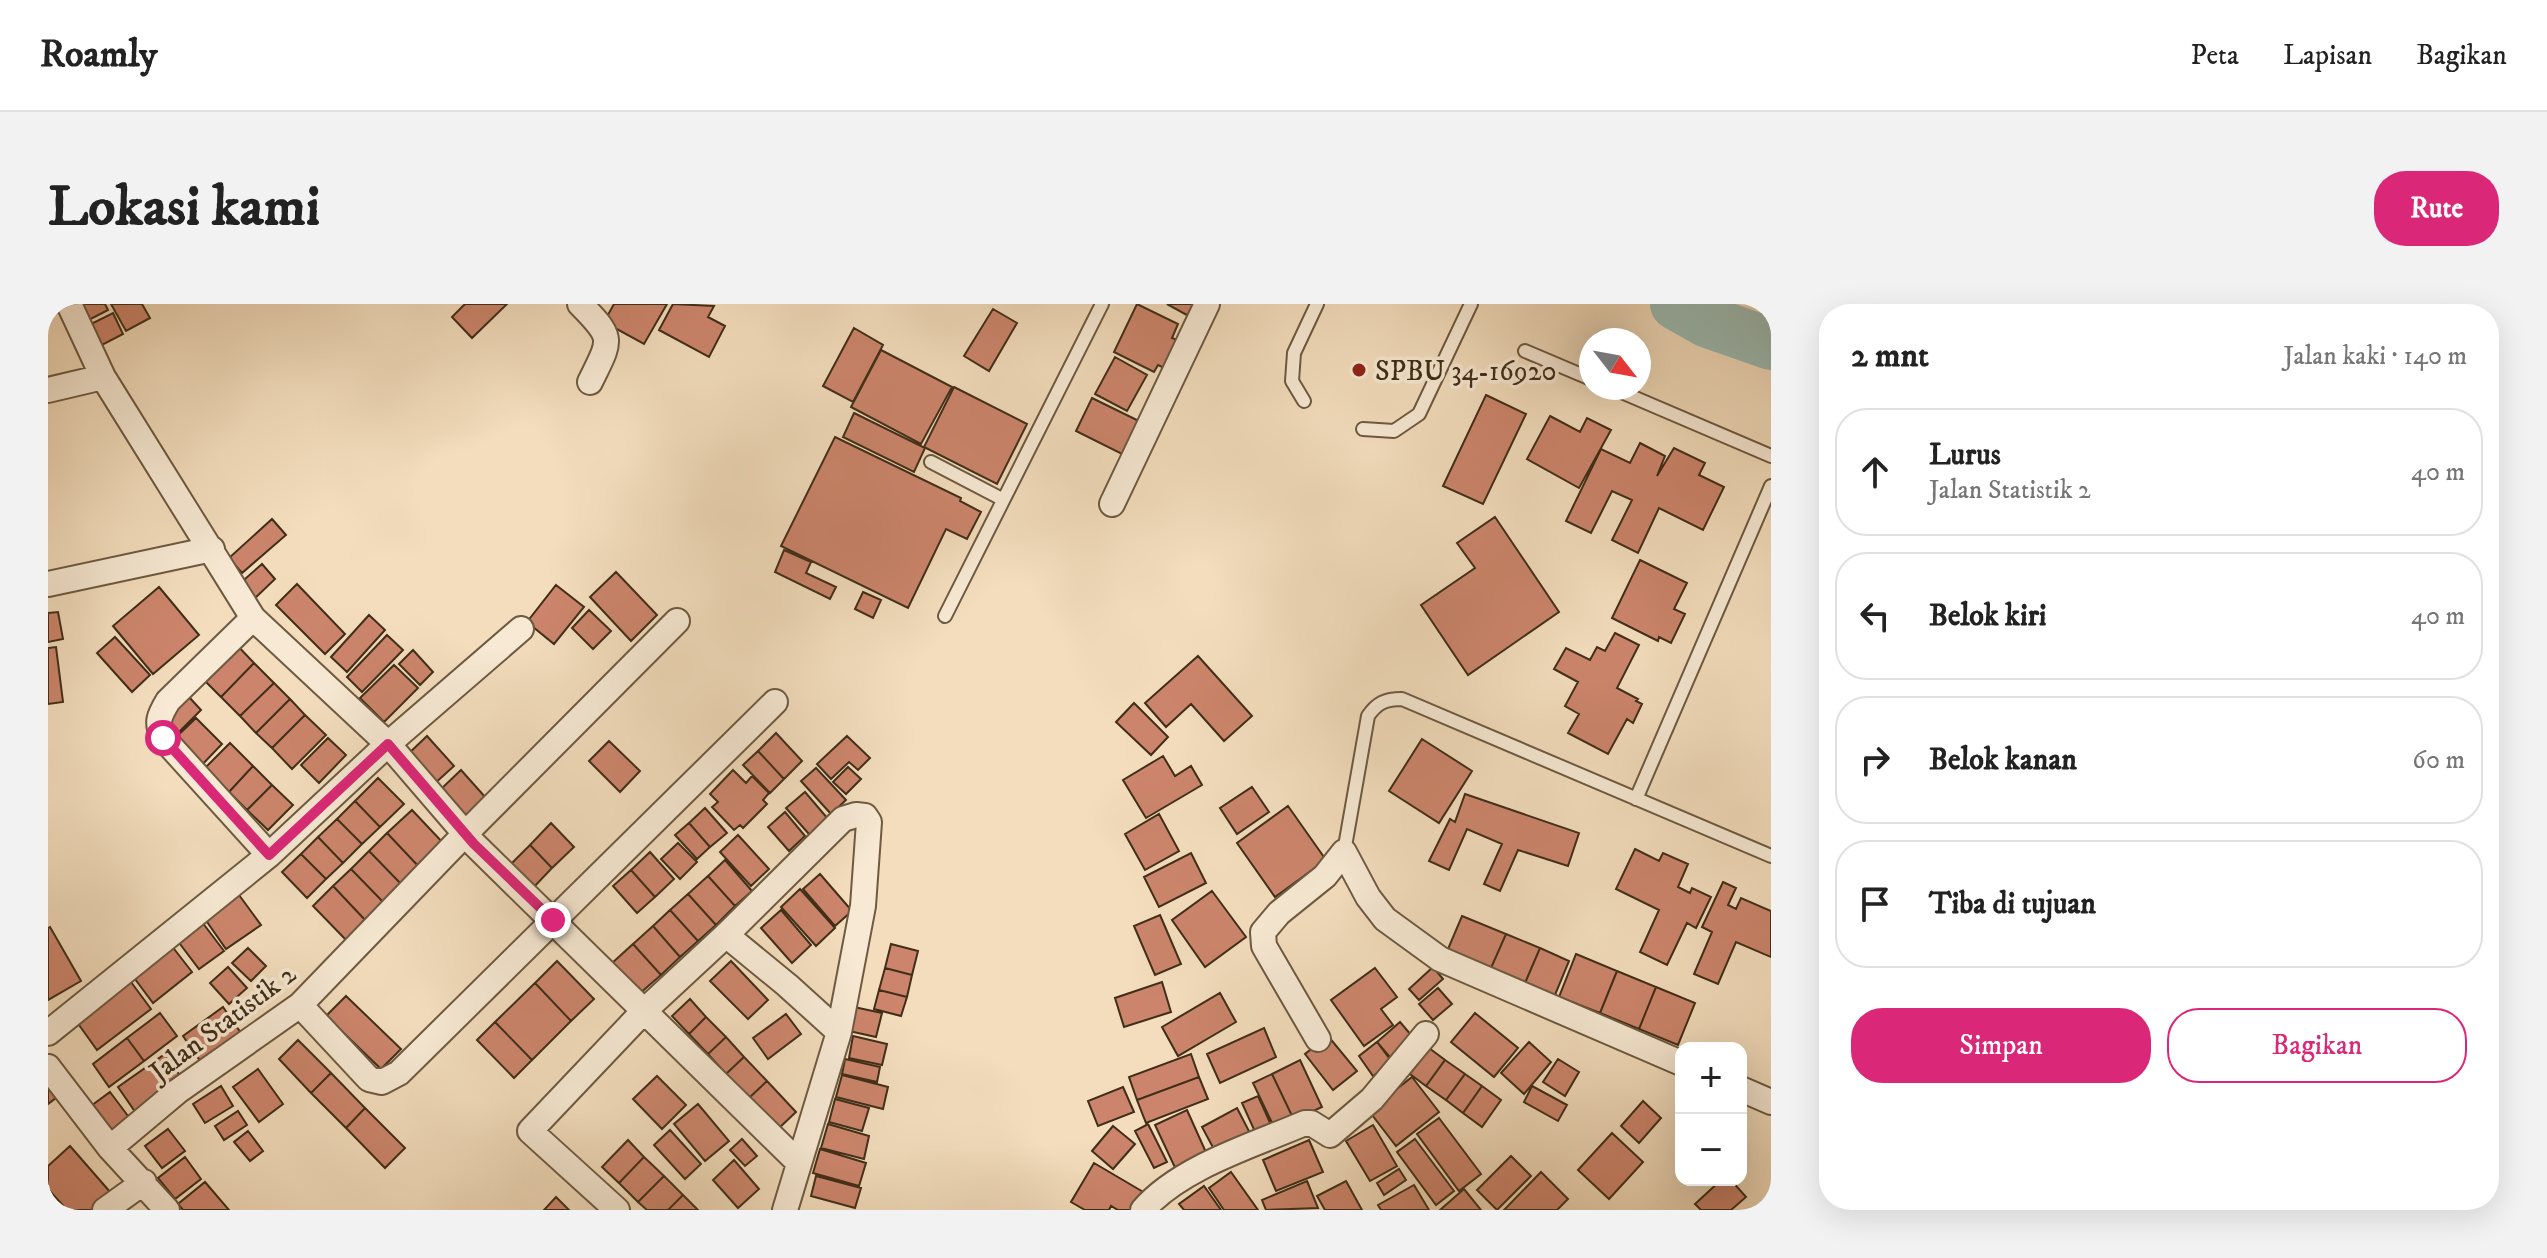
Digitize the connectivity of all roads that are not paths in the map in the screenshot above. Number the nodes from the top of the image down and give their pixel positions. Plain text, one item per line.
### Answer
1 (69, 304) edge
2 (580, 304) edge
3 (1102, 304) edge
4 (1207, 304) edge
5 (1317, 304) edge
6 (1471, 304) edge
7 (1525, 351) dead end
8 (1579, 374) edge
9 (103, 377) junction
10 (590, 382) dead end
11 (48, 390) edge
12 (1640, 400) edge
13 (1304, 401) dead end
14 (1363, 429) dead end
15 (1771, 456) edge
16 (931, 462) dead end
17 (1771, 486) edge
18 (1002, 499) junction
19 (1112, 504) dead end
20 (212, 549) junction
21 (48, 584) edge
22 (945, 616) dead end
23 (253, 618) junction
24 (677, 621) dead end
25 (521, 629) dead end
26 (775, 702) dead end
27 (388, 744) junction
28 (1636, 799) junction
29 (465, 834) junction
30 (1344, 852) junction
31 (269, 855) junction
32 (1771, 856) edge
33 (553, 920) junction
34 (726, 935) junction
35 (300, 1005) junction
36 (643, 1012) junction
37 (839, 1032) junction
38 (48, 1033) edge
39 (1426, 1034) dead end
40 (1318, 1039) dead end
41 (1675, 1060) edge
42 (48, 1067) edge
43 (1747, 1092) edge
44 (1771, 1102) edge
45 (110, 1148) junction
46 (799, 1163) junction
47 (144, 1182) junction
48 (105, 1210) edge
49 (167, 1210) edge
50 (617, 1210) edge
51 (786, 1210) edge
52 (1143, 1210) edge

1 - 9 street
2 - 10 street
3 - 18 lane
4 - 19 street
5 - 13 lane
6 - 14 lane
7 - 8 lane
9 - 11 street
9 - 20 street
12 - 15 lane
16 - 18 lane
17 - 28 lane
18 - 22 lane
20 - 21 street
20 - 23 street
23 - 27 street
23 - 31 street
24 - 29 street, Jalan Statistik 2
25 - 27 street
26 - 33 street
27 - 29 street
27 - 31 street
28 - 30 lane
28 - 32 lane
29 - 33 street
29 - 35 street, Jalan Statistik 2
30 - 40 street
30 - 41 street
31 - 38 street
33 - 35 street
33 - 36 street
34 - 36 street
34 - 37 street
34 - 37 street
35 - 45 street, Jalan Statistik 2
36 - 46 street
36 - 50 street
37 - 46 street
39 - 52 street
42 - 45 street
43 - 44 street
45 - 47 street
46 - 51 street
47 - 48 street
47 - 49 street

